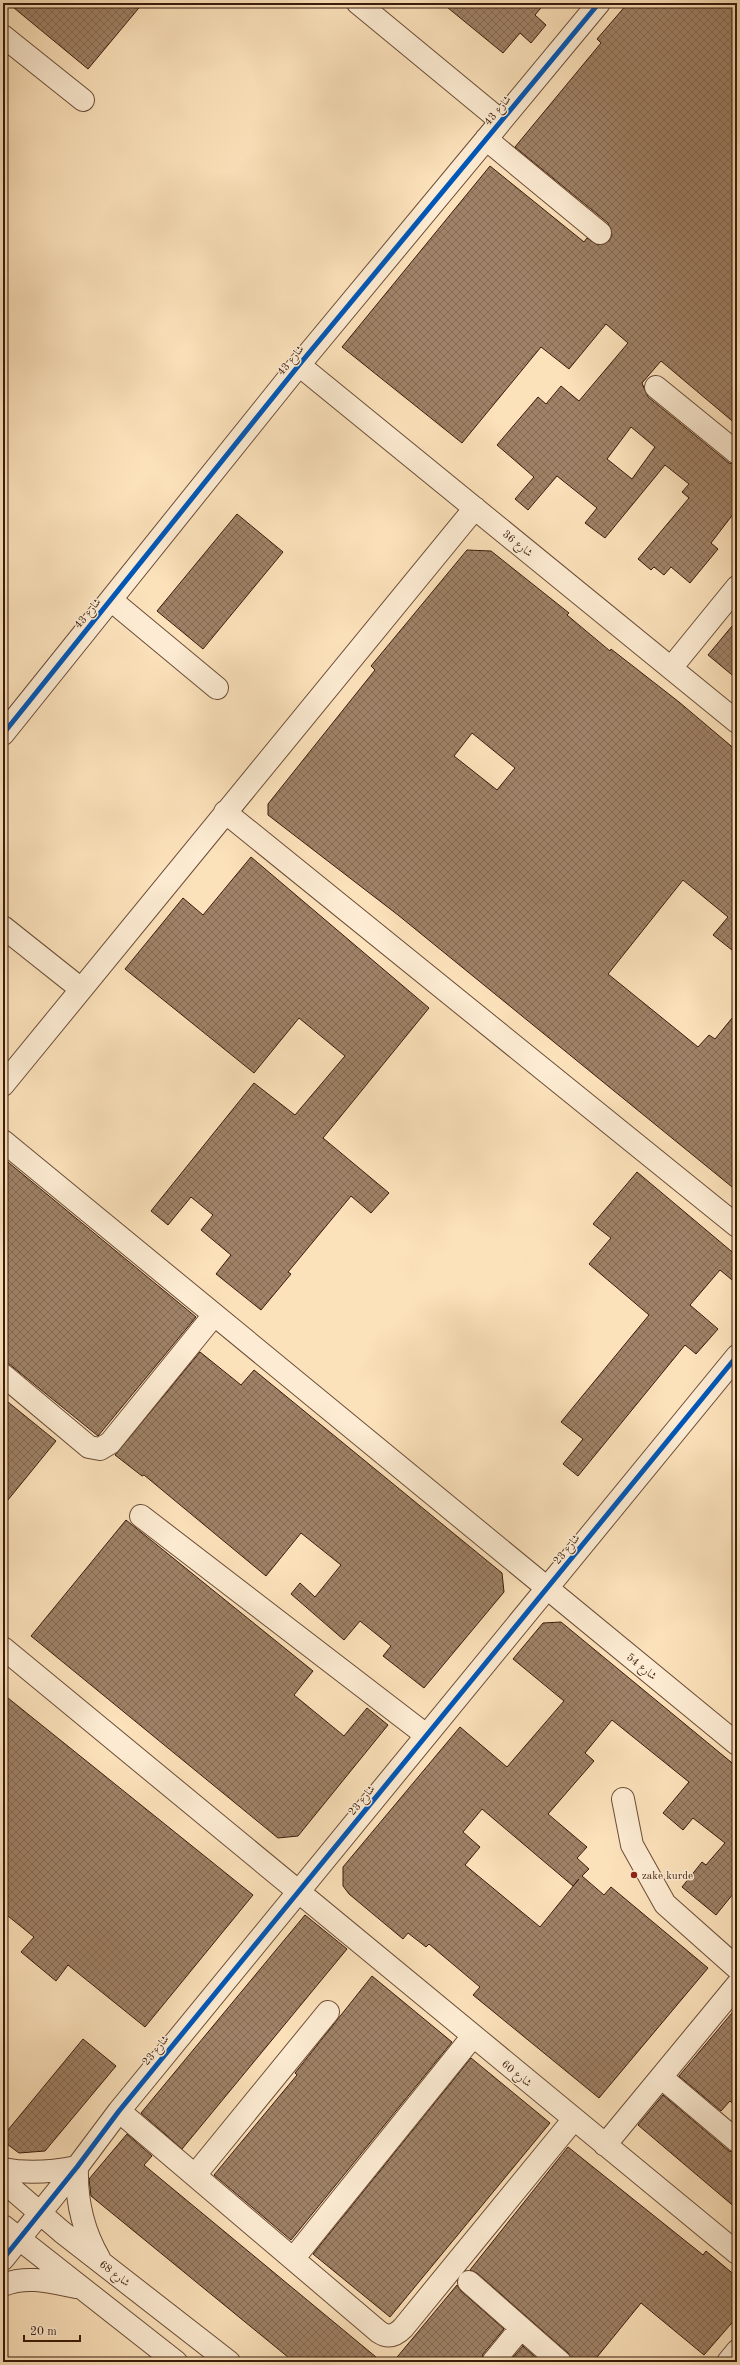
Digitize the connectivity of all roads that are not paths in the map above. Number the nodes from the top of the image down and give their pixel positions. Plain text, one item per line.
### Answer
1 (358, 3) edge
2 (599, 3) edge
3 (3, 36) edge
4 (83, 100) dead end
5 (501, 121) junction
6 (486, 138) junction
7 (600, 233) dead end
8 (299, 365) junction
9 (656, 387) dead end
10 (737, 453) edge
11 (475, 508) junction
12 (737, 586) edge
13 (111, 600) junction
14 (671, 668) junction
15 (217, 688) dead end
16 (737, 722) edge
17 (3, 734) edge
18 (225, 812) junction
19 (3, 927) edge
20 (81, 989) junction
21 (3, 1085) edge
22 (3, 1141) edge
23 (737, 1226) edge
24 (214, 1315) junction
25 (737, 1356) edge
26 (3, 1375) edge
27 (141, 1516) dead end
28 (547, 1589) junction
29 (3, 1648) edge
30 (426, 1735) junction
31 (737, 1744) edge
32 (622, 1799) dead end
33 (298, 1892) junction
34 (737, 1968) edge
35 (737, 1985) edge
36 (328, 2012) dead end
37 (472, 2036) junction
38 (661, 2077) junction
39 (119, 2111) junction
40 (574, 2119) junction
41 (737, 2140) edge
42 (605, 2145) junction
43 (77, 2167) junction
44 (3, 2169) edge
45 (195, 2175) junction
46 (3, 2181) edge
47 (41, 2212) junction
48 (3, 2226) edge
49 (20, 2239) junction
50 (737, 2253) edge
51 (293, 2258) junction
52 (3, 2259) edge
53 (103, 2264) junction
54 (469, 2282) dead end
55 (3, 2286) edge
56 (81, 2288) junction
57 (521, 2328) junction
58 (737, 2351) edge
59 (176, 2362) edge
60 (229, 2362) edge
61 (493, 2362) edge
62 (560, 2362) edge
63 (728, 2362) edge

1 - 5 street
2 - 5 street, شارع 43
3 - 4 street
5 - 6 street, شارع 43
6 - 7 street
6 - 8 street, شارع 43
8 - 11 street, شارع 36
8 - 13 street, شارع 43
9 - 10 street
11 - 14 street, شارع 36
11 - 18 street
12 - 14 street
13 - 15 street
13 - 17 street, شارع 43
14 - 16 street, شارع 36
18 - 20 street
18 - 23 street
19 - 20 street
20 - 21 street
22 - 24 street, شارع 54
24 - 26 street
24 - 28 street, شارع 54
25 - 28 street, شارع 23
27 - 30 street
28 - 30 street, شارع 23
28 - 31 street, شارع 54
29 - 33 street, شارع 60
30 - 33 street, شارع 23
32 - 34 street
33 - 37 street, شارع 60
33 - 39 street, شارع 23
35 - 38 street
36 - 45 street
37 - 40 street, شارع 60
37 - 51 street
38 - 41 street
38 - 42 street
39 - 43 street, شارع 23
39 - 45 street
40 - 42 street, شارع 60
40 - 51 street
42 - 50 street, شارع 60
43 - 44 street
43 - 47 street, شارع 23
43 - 53 street
45 - 51 street
46 - 47 street, شارع 68
47 - 49 street, شارع 23
47 - 53 street, شارع 68
48 - 49 street
49 - 52 street, شارع 23
49 - 56 street
53 - 60 street, شارع 68
54 - 57 street
55 - 56 street
56 - 59 street
57 - 61 street
57 - 62 street
58 - 63 street

